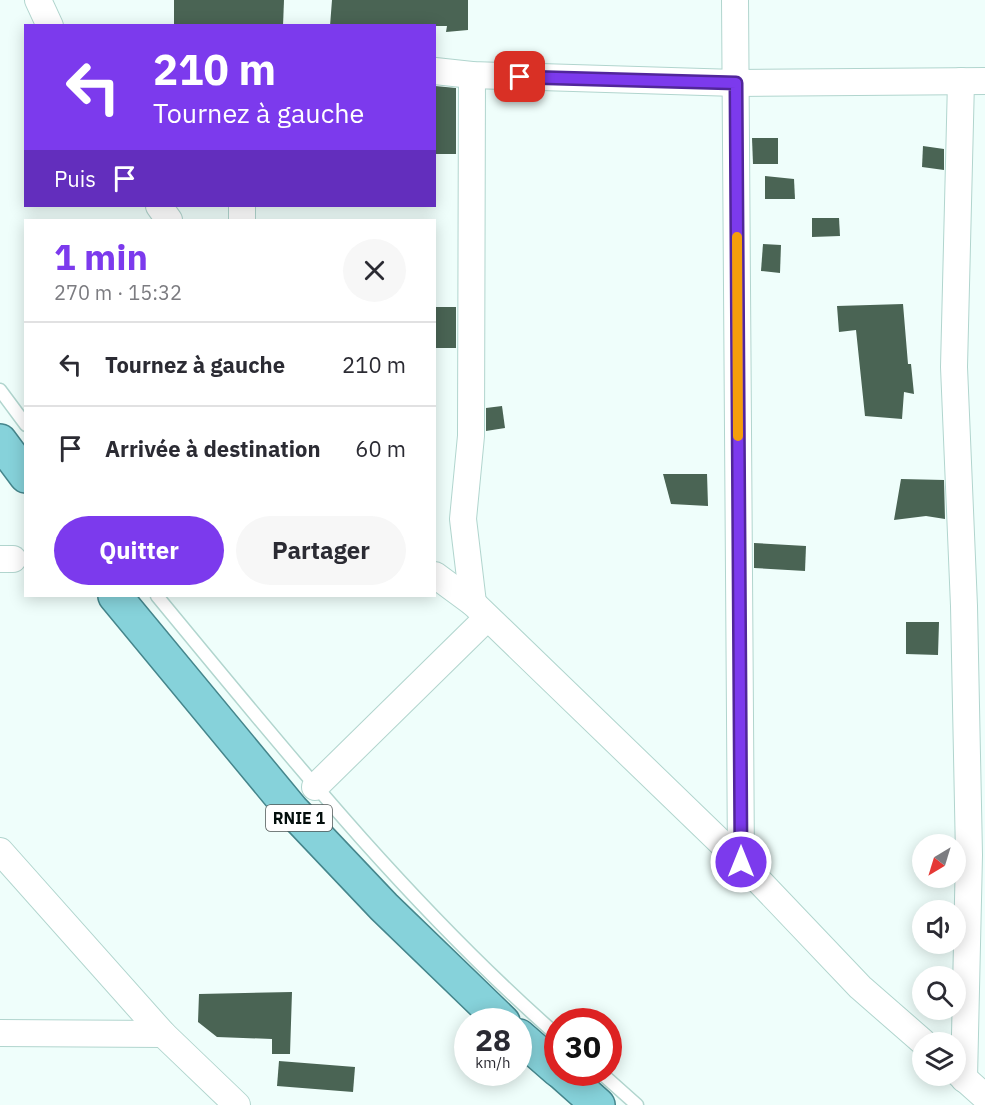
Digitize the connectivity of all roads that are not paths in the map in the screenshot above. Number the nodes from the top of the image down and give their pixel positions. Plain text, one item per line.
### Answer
1 (38, 0) edge
2 (735, 0) edge
3 (49, 24) edge
4 (436, 71) edge
5 (472, 75) junction
6 (973, 81) edge
7 (736, 83) junction
8 (0, 390) edge
9 (24, 422) edge
10 (0, 441) edge
11 (24, 474) edge
12 (436, 576) edge
13 (116, 597) edge
14 (158, 597) edge
15 (480, 611) junction
16 (315, 787) junction
17 (0, 851) edge
18 (977, 855) edge
19 (741, 862) junction
20 (489, 1008) edge
21 (544, 1023) edge
22 (912, 1032) edge
23 (963, 1032) edge
24 (0, 1033) edge
25 (163, 1034) junction
26 (532, 1047) edge
27 (544, 1058) edge
28 (966, 1080) edge
29 (576, 1086) edge
30 (616, 1086) edge
31 (985, 1097) edge
32 (237, 1105) edge
33 (598, 1105) edge
34 (637, 1105) edge

1 - 3 street
2 - 7 street
4 - 5 street
5 - 7 street
5 - 15 street
6 - 7 street
6 - 18 street
7 - 19 street
8 - 9 lane
10 - 11 highway
12 - 15 street
13 - 20 highway, RNIE 1
14 - 16 lane
15 - 16 street
15 - 19 street
16 - 21 lane
17 - 25 street
18 - 23 street
19 - 22 street
24 - 25 street
25 - 32 street
26 - 27 highway
28 - 31 street
29 - 33 highway
30 - 34 lane

